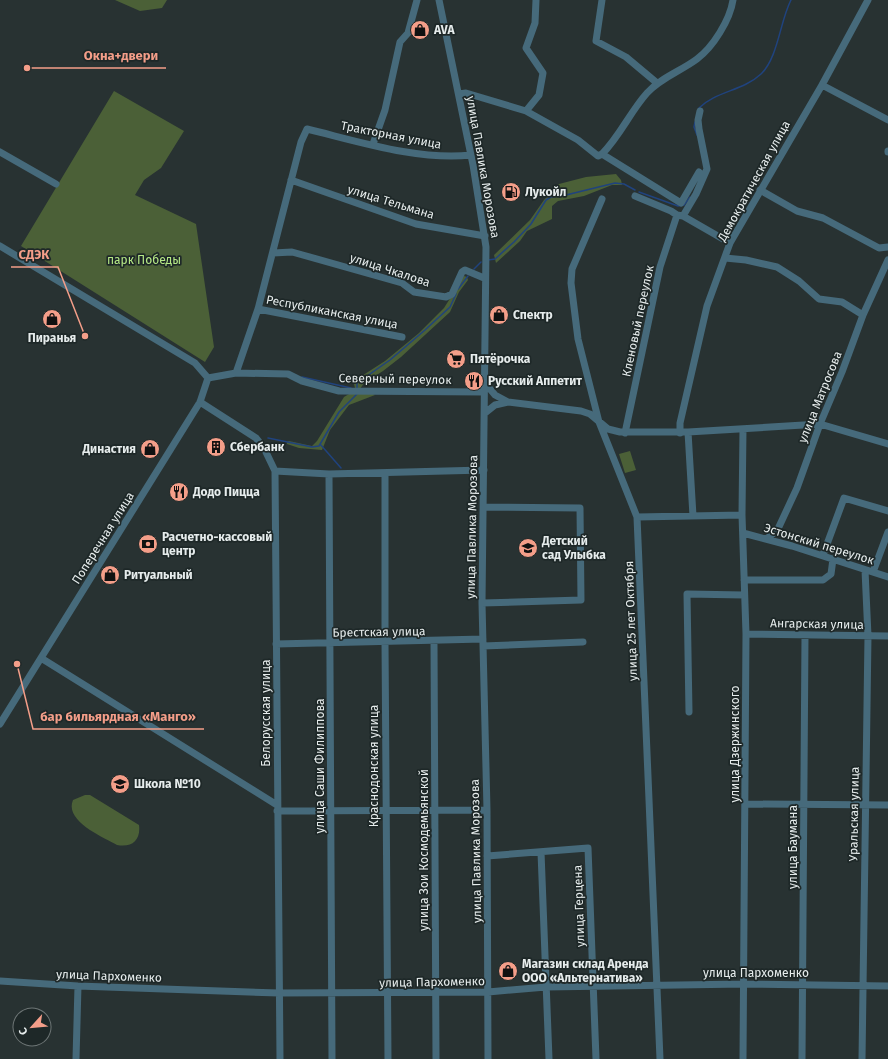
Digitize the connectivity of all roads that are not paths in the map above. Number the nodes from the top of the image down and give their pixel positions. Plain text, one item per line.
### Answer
1 (417, 0) edge
2 (439, 0) edge
3 (536, 0) edge
4 (602, 0) edge
5 (733, 0) edge
6 (868, 0) edge
7 (657, 83) junction
8 (822, 85) junction
9 (459, 94) junction
10 (526, 111) junction
11 (700, 112) dead end
12 (888, 120) edge
13 (373, 144) junction
14 (0, 152) edge
15 (602, 154) junction
16 (471, 155) junction
17 (699, 172) dead end
18 (291, 180) junction
19 (56, 184) dead end
20 (760, 190) junction
21 (635, 196) dead end
22 (602, 199) dead end
23 (680, 215) junction
24 (485, 236) junction
25 (730, 243) junction
26 (0, 246) edge
27 (888, 248) edge
28 (273, 253) junction
29 (725, 258) junction
30 (888, 260) edge
31 (484, 278) junction
32 (258, 309) junction
33 (863, 315) junction
34 (402, 337) dead end
35 (236, 374) junction
36 (208, 378) junction
37 (485, 383) junction
38 (484, 392) junction
39 (200, 402) junction
40 (508, 402) junction
41 (485, 413) junction
42 (598, 422) junction
43 (820, 424) junction
44 (743, 429) junction
45 (688, 432) junction
46 (625, 433) junction
47 (680, 433) junction
48 (888, 444) edge
49 (484, 470) junction
50 (275, 471) junction
51 (385, 473) junction
52 (329, 474) junction
53 (484, 507) junction
54 (888, 511) edge
55 (742, 515) junction
56 (693, 516) junction
57 (638, 518) junction
58 (888, 532) edge
59 (743, 533) junction
60 (766, 538) junction
61 (823, 555) junction
62 (833, 559) junction
63 (865, 570) junction
64 (873, 572) junction
65 (888, 577) edge
66 (744, 580) junction
67 (744, 595) junction
68 (482, 603) junction
69 (746, 634) junction
70 (805, 636) junction
71 (868, 636) junction
72 (888, 636) edge
73 (385, 642) junction
74 (434, 642) junction
75 (583, 642) dead end
76 (330, 643) junction
77 (483, 643) junction
78 (276, 644) junction
79 (41, 658) junction
80 (689, 712) dead end
81 (0, 724) edge
82 (746, 804) junction
83 (804, 804) junction
84 (865, 805) junction
85 (888, 805) edge
86 (277, 808) junction
87 (331, 810) junction
88 (385, 810) junction
89 (435, 810) junction
90 (486, 810) junction
91 (541, 852) junction
92 (487, 856) junction
93 (0, 981) edge
94 (744, 984) junction
95 (803, 984) junction
96 (656, 985) junction
97 (78, 986) junction
98 (594, 986) junction
99 (863, 986) junction
100 (888, 986) edge
101 (546, 987) junction
102 (488, 992) junction
103 (279, 993) junction
104 (331, 993) junction
105 (387, 993) junction
106 (435, 993) junction
107 (76, 1059) edge
108 (280, 1059) edge
109 (332, 1059) edge
110 (388, 1059) edge
111 (436, 1059) edge
112 (488, 1059) edge
113 (549, 1059) edge
114 (596, 1059) edge
115 (660, 1059) edge
116 (743, 1059) edge
117 (802, 1059) edge
118 (862, 1059) edge

1 - 13 street
2 - 9 street, улица Павлика Морозова
3 - 10 street
4 - 7 street
5 - 7 street
6 - 8 street, Демократическая улица
7 - 15 street
8 - 12 street
8 - 20 street, Демократическая улица
9 - 10 street
9 - 16 street, улица Павлика Морозова
10 - 15 street
11 - 23 street, Кленовый переулок
13 - 16 street, Тракторная улица
13 - 18 street, Тракторная улица
14 - 19 street
15 - 17 street
16 - 24 street, улица Павлика Морозова
18 - 24 street, улица Тельмана
18 - 28 street
20 - 25 street, Демократическая улица
20 - 27 street
21 - 23 street
22 - 42 street, улица 25 лет Октября
23 - 25 street
23 - 46 street, Кленовый переулок
24 - 31 street, улица Павлика Морозова
25 - 29 street, Демократическая улица
26 - 36 street
28 - 31 street, улица Чкалова
28 - 32 street
29 - 33 street
29 - 47 street, Демократическая улица
30 - 33 street, улица Матросова
31 - 37 street, улица Павлика Морозова
32 - 34 street, Республиканская улица
32 - 35 street
33 - 43 street, улица Матросова
35 - 36 street, Северный переулок
35 - 38 street, Северный переулок
36 - 39 street, Поперечная улица
37 - 38 street, улица Павлика Морозова
37 - 40 street
38 - 41 street, улица Павлика Морозова
39 - 50 street, Белорусская улица
39 - 79 street, Поперечная улица
40 - 41 street
40 - 42 street
41 - 49 street, улица Павлика Морозова
42 - 46 street
42 - 57 street, улица 25 лет Октября
43 - 44 street
43 - 48 street
43 - 60 street, улица Матросова
44 - 45 street
44 - 55 street, улица Дзержинского
45 - 47 street
45 - 56 street
46 - 47 street
49 - 51 street
49 - 53 street, улица Павлика Морозова
50 - 52 street
50 - 78 street, Белорусская улица
51 - 52 street
51 - 73 street, Краснодонская улица
52 - 76 street, улица Саши Филиппова
53 - 68 street, улица Павлика Морозова
53 - 68 street
54 - 61 street
55 - 56 street
55 - 59 street, улица Дзержинского
56 - 57 street
57 - 96 street, улица 25 лет Октября
58 - 64 street
59 - 60 street, Эстонский переулок
59 - 66 street, улица Дзержинского
60 - 61 street, Эстонский переулок
61 - 62 street, Эстонский переулок
62 - 63 street, Эстонский переулок
62 - 66 street
63 - 64 street, Эстонский переулок
63 - 71 street, Уральская улица
64 - 65 street, Эстонский переулок
66 - 67 street, улица Дзержинского
67 - 69 street, улица Дзержинского
67 - 80 street
68 - 77 street, улица Павлика Морозова
69 - 70 street, Ангарская улица
69 - 82 street, улица Дзержинского
70 - 71 street, Ангарская улица
70 - 83 street, улица Баумана
71 - 72 street, Ангарская улица
71 - 84 street, Уральская улица
73 - 74 street, Брестская улица
73 - 76 street, Брестская улица
73 - 88 street, Краснодонская улица
74 - 77 street, Брестская улица
74 - 89 street, улица Зои Космодемьянской
75 - 77 street, Брестская улица
76 - 78 street, Брестская улица
76 - 87 street, улица Саши Филиппова
77 - 90 street, улица Павлика Морозова
78 - 86 street, Белорусская улица
79 - 81 street, Поперечная улица
79 - 86 street
82 - 83 street
82 - 94 street, улица Дзержинского
83 - 84 street
83 - 95 street, улица Баумана
84 - 85 street
84 - 99 street, Уральская улица
86 - 87 street
86 - 103 street, Белорусская улица
87 - 88 street
87 - 104 street, улица Саши Филиппова
88 - 89 street
88 - 105 street, Краснодонская улица
89 - 90 street
89 - 106 street, улица Зои Космодемьянской
90 - 92 street, улица Павлика Морозова
91 - 92 street
91 - 98 street, улица Герцена
91 - 101 street
92 - 102 street, улица Павлика Морозова
93 - 97 street, улица Пархоменко
94 - 95 street, улица Пархоменко
94 - 96 street, улица Пархоменко
94 - 116 street, улица Дзержинского
95 - 99 street, улица Пархоменко
95 - 117 street, улица Баумана
96 - 98 street, улица Пархоменко
96 - 115 street, улица 25 лет Октября
97 - 103 street, улица Пархоменко
97 - 107 street
98 - 101 street, улица Пархоменко
98 - 114 street, улица Герцена
99 - 100 street, улица Пархоменко
99 - 118 street, Уральская улица
101 - 102 street, улица Пархоменко
101 - 113 street
102 - 106 street, улица Пархоменко
102 - 112 street, улица Павлика Морозова
103 - 104 street, улица Пархоменко
103 - 108 street, Белорусская улица
104 - 105 street, улица Пархоменко
104 - 109 street, улица Саши Филиппова
105 - 106 street, улица Пархоменко
105 - 110 street, Краснодонская улица
106 - 111 street, улица Зои Космодемьянской

